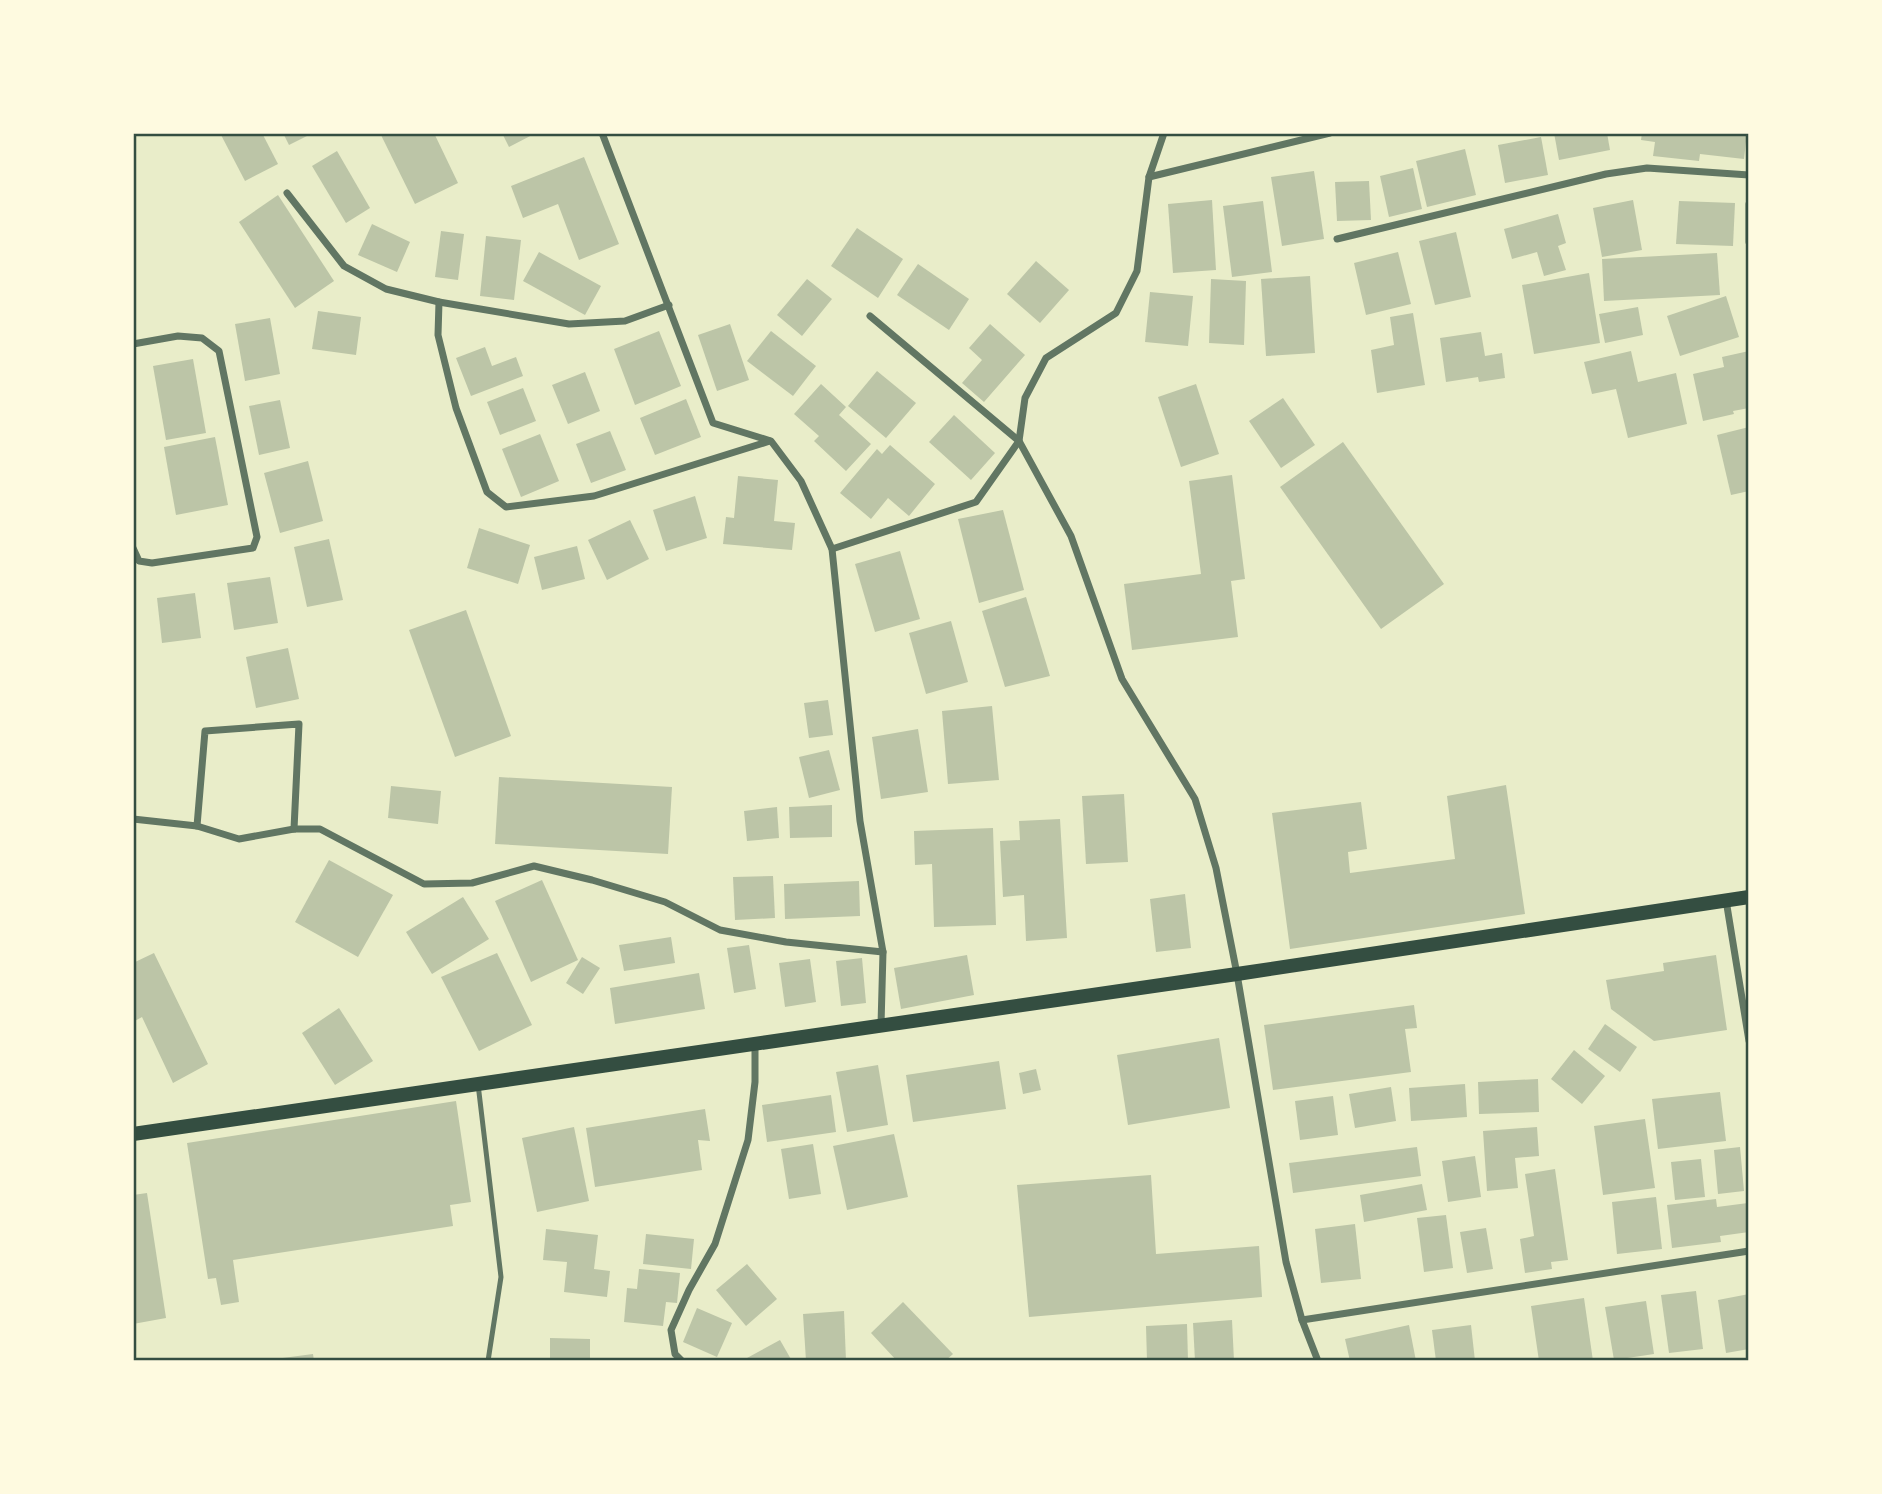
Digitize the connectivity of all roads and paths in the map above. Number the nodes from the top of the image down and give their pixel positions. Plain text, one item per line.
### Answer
1 (602, 133) edge
2 (1164, 133) edge
3 (1330, 133) edge
4 (1749, 176) edge
5 (1149, 177) junction
6 (287, 193) dead end
7 (1749, 204) edge
8 (1337, 239) dead end
9 (1749, 242) edge
10 (439, 302) junction
11 (669, 305) junction
12 (870, 316) dead end
13 (133, 344) edge
14 (771, 441) junction
15 (1019, 441) junction
16 (133, 548) edge
17 (832, 549) junction
18 (133, 819) edge
19 (197, 826) junction
20 (294, 829) junction
21 (1749, 897) edge
22 (1726, 900) junction
23 (883, 952) junction
24 (1237, 974) junction
25 (881, 1026) junction
26 (1749, 1041) edge
27 (755, 1044) junction
28 (478, 1084) junction
29 (133, 1134) edge
30 (1749, 1251) edge
31 (1303, 1320) junction
32 (488, 1361) edge
33 (682, 1361) edge
34 (1318, 1361) edge

1 - 11 street
2 - 5 street
3 - 5 street
4 - 8 street
5 - 15 street
6 - 10 street
7 - 9 street
10 - 11 street
10 - 14 street
11 - 14 street
12 - 15 street
13 - 16 street
14 - 17 street
15 - 17 street
15 - 24 street
17 - 23 street
18 - 19 street
19 - 20 street
19 - 20 street
20 - 23 street
21 - 22 main road
22 - 24 main road
22 - 26 street
23 - 25 street
24 - 25 main road
24 - 31 street
25 - 27 main road
27 - 28 main road
27 - 33 street
28 - 29 main road
28 - 32 lane
30 - 31 street
31 - 34 street

